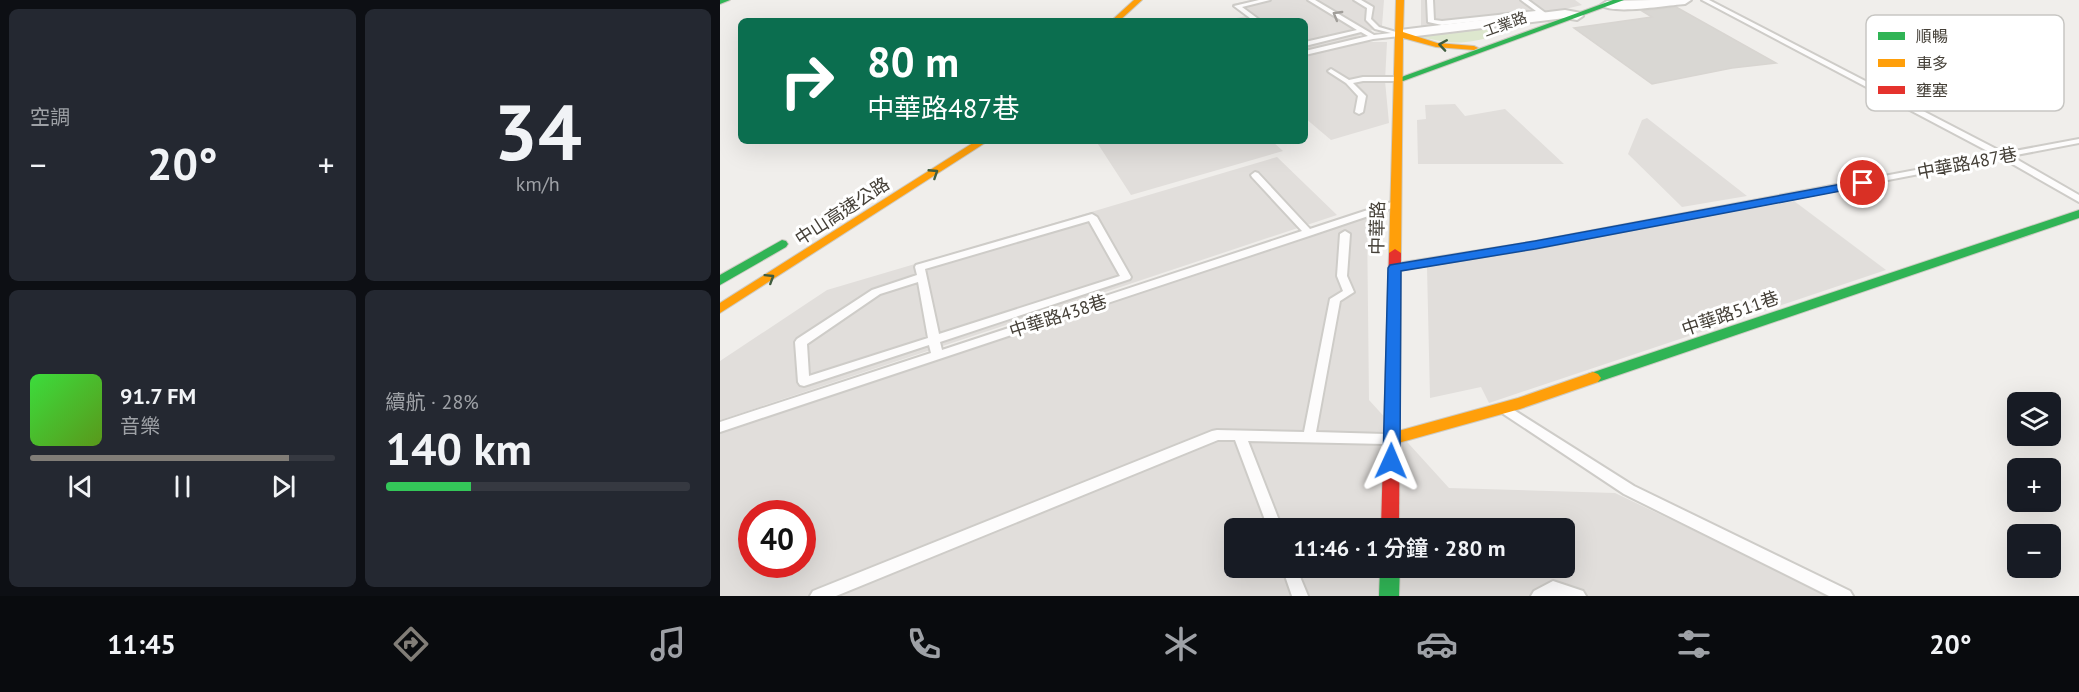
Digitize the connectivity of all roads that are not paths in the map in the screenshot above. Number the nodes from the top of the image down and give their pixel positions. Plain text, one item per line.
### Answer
1 (726, 0) edge
2 (1138, 0) edge
3 (1267, 0) edge
4 (1311, 0) edge
5 (1357, 0) edge
6 (1400, 0) edge
7 (1430, 0) edge
8 (1524, 0) edge
9 (1685, 0) edge
10 (1705, 0) edge
11 (720, 2) edge
12 (1614, 2) edge
13 (1544, 14) junction
14 (1577, 16) junction
15 (1118, 18) edge
16 (1254, 18) edge
17 (1363, 30) junction
18 (1400, 34) junction
19 (1373, 37) junction
20 (1308, 43) edge
21 (1487, 48) junction
22 (1308, 52) edge
23 (1331, 71) dead end
24 (1400, 79) junction
25 (1348, 82) junction
26 (1866, 84) edge
27 (1918, 111) edge
28 (1359, 112) dead end
29 (2079, 141) edge
30 (978, 144) edge
31 (2004, 156) junction
32 (1255, 175) dead end
33 (2079, 199) edge
34 (1395, 204) junction
35 (2079, 214) edge
36 (1308, 232) junction
37 (1345, 234) dead end
38 (795, 236) dead end
39 (1394, 268) junction
40 (922, 277) junction
41 (720, 281) edge
42 (720, 309) edge
43 (933, 339) junction
44 (937, 356) junction
45 (1502, 407) junction
46 (720, 427) edge
47 (1240, 436) junction
48 (1310, 437) junction
49 (1392, 439) junction
50 (1271, 518) edge
51 (1390, 518) edge
52 (1293, 578) edge
53 (1390, 578) edge
54 (818, 596) edge
55 (1300, 596) edge
56 (1389, 596) edge
57 (1539, 596) edge
58 (1578, 596) edge
59 (1845, 596) edge

1 - 11 main road
2 - 15 main road
3 - 16 lane
17 -> 4 lane
5 - 18 lane
6 - 18 main road, 中華路
7 - 13 lane
8 - 13 lane
9 - 12 street
10 - 26 lane
12 - 14 main road, 工業路
13 - 14 street
13 - 18 street
14 - 21 main road, 工業路
17 - 19 lane
17 - 20 lane
18 - 19 lane
21 -> 18 main road
18 - 24 main road, 中華路
19 - 22 lane
21 - 24 main road, 工業路
23 - 25 lane
24 - 25 lane
24 - 34 main road, 中華路
25 - 28 lane
27 - 31 lane
29 - 31 lane, 中華路487巷
42 -> 30 main road, 中山高速公路
31 - 33 lane
31 - 39 lane, 中華路487巷
32 - 36 lane
34 - 36 lane, 中華路438巷
34 - 39 main road, 中華路
35 - 45 main road, 中華路511巷
36 - 44 lane, 中華路438巷
37 - 48 lane
38 - 41 main road, 中山高速公路
39 - 49 main road, 中華路
40 - 43 lane
40 - 43 lane
40 - 43 lane
43 - 44 lane
44 - 46 lane, 中華路438巷
45 - 49 main road, 中華路511巷
45 - 59 lane
47 - 48 lane
47 - 50 lane
47 - 54 lane
48 - 49 lane
49 - 51 main road, 中華路
52 - 55 lane
53 - 56 main road
57 - 58 lane

